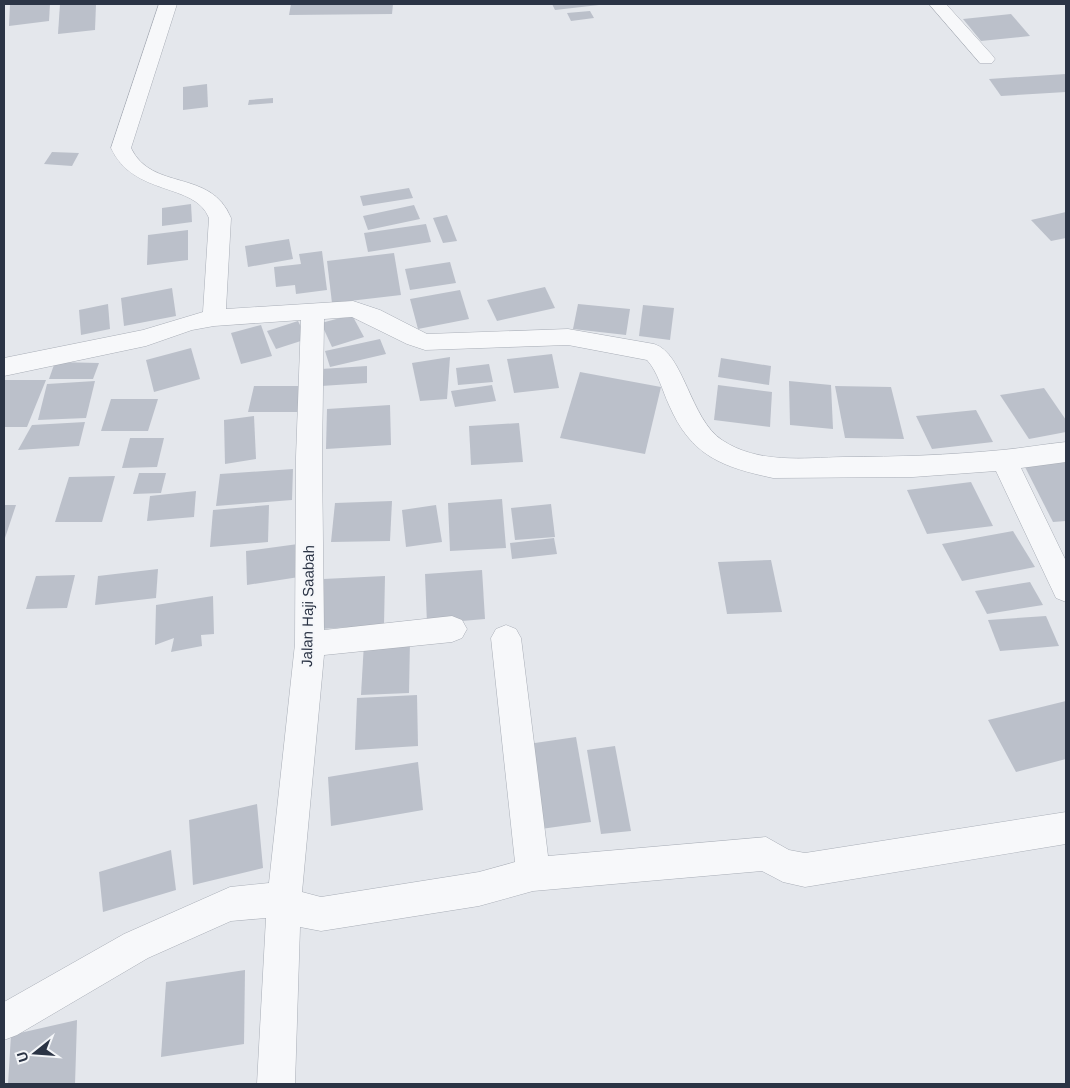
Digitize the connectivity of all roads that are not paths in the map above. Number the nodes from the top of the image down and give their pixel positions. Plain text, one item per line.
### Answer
1 (168, 4) edge
2 (937, 4) edge
3 (986, 59) dead end
4 (313, 311) junction
5 (214, 318) junction
6 (4, 367) edge
7 (1066, 452) edge
8 (1004, 460) junction
9 (1066, 590) edge
10 (452, 629) dead end
11 (506, 638) dead end
12 (310, 644) junction
13 (1066, 828) edge
14 (533, 874) junction
15 (284, 899) junction
16 (4, 1022) edge
17 (276, 1084) edge

1 - 5 street
2 - 3 street
4 - 5 street
4 - 8 street
4 - 12 street, Jalan Haji Saabah
5 - 6 street
7 - 8 street
8 - 9 street
10 - 12 street
11 - 14 street
12 - 15 street, Jalan Haji Saabah
13 - 14 street
14 - 15 street
15 - 16 street
15 - 17 street, Jalan Haji Saabah

